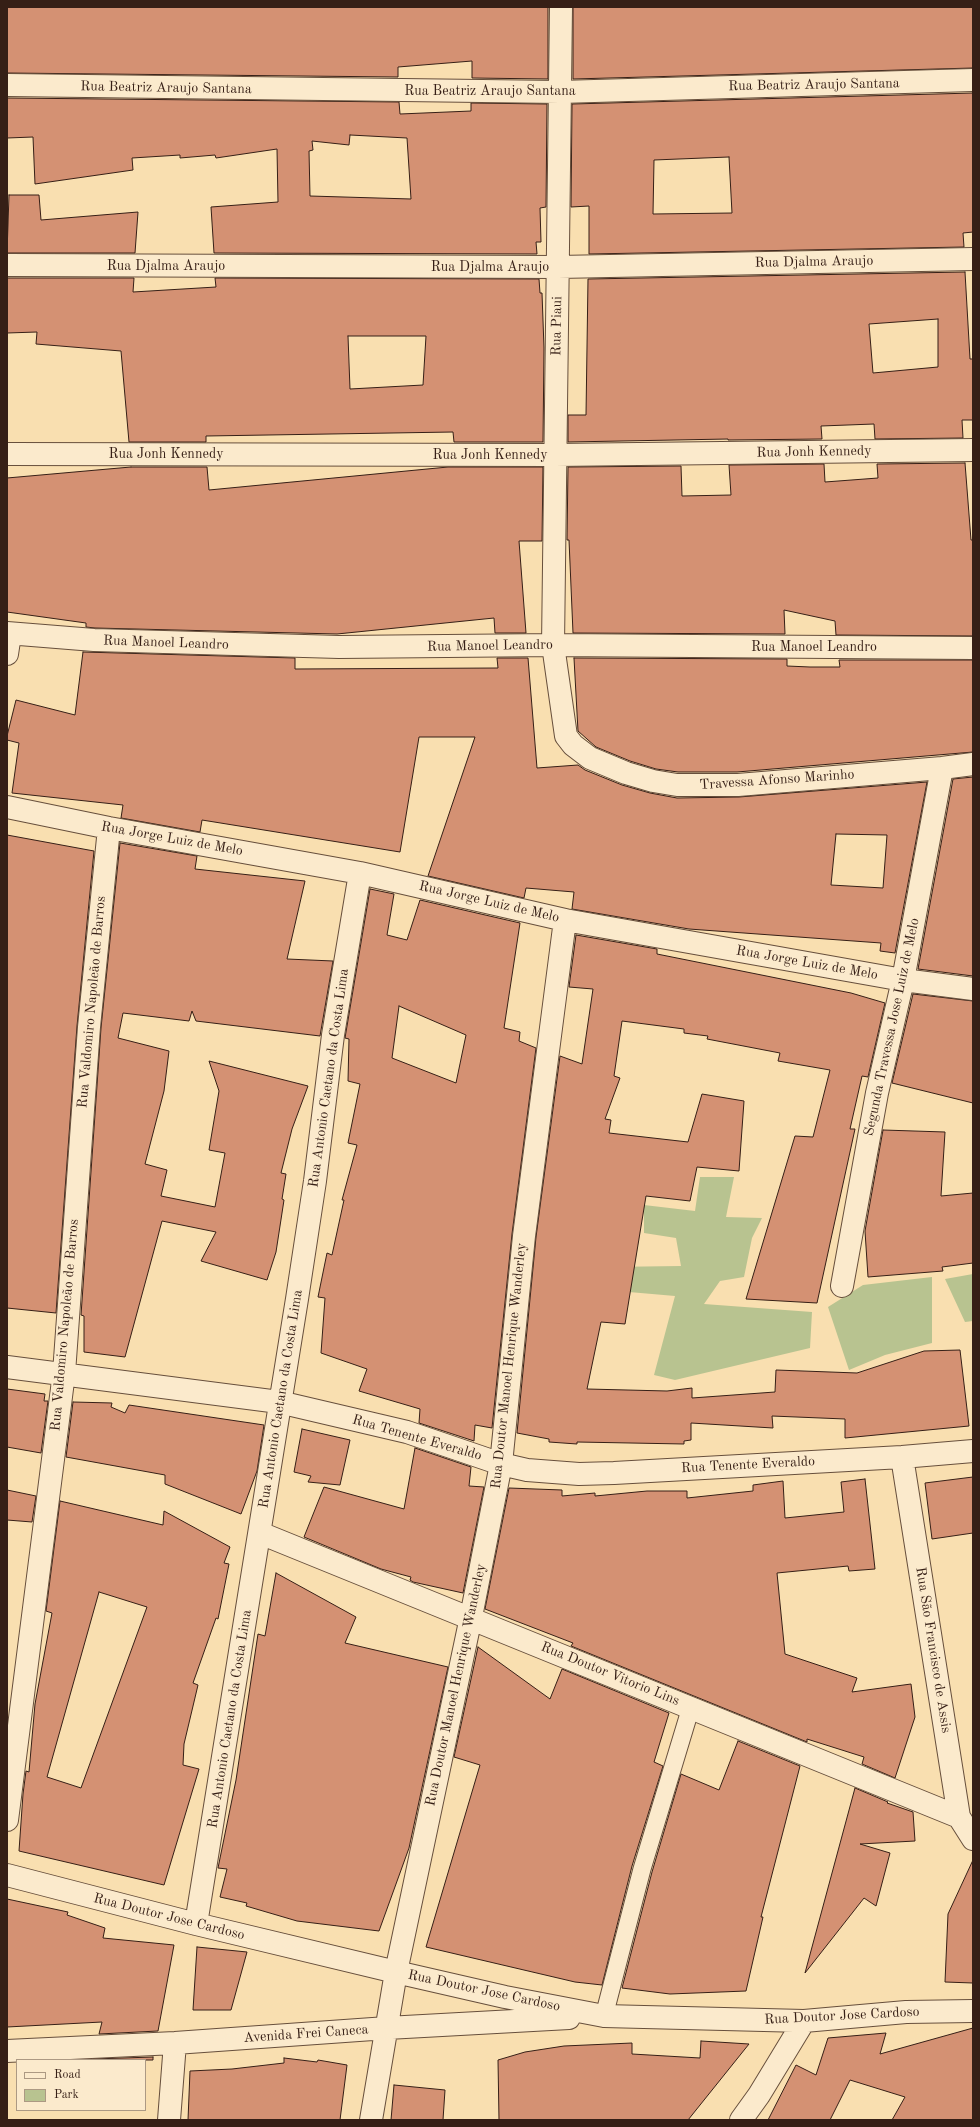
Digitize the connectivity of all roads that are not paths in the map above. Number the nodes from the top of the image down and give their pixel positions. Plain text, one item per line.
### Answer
1 (561, 7) edge
2 (973, 80) edge
3 (7, 85) edge
4 (560, 92) junction
5 (973, 259) edge
6 (7, 265) edge
7 (558, 267) junction
8 (973, 450) edge
9 (7, 454) edge
10 (555, 455) junction
11 (8, 640) edge
12 (553, 645) junction
13 (973, 648) edge
14 (973, 764) edge
15 (942, 768) junction
16 (7, 807) edge
17 (109, 828) junction
18 (360, 873) junction
19 (565, 920) junction
20 (903, 980) junction
21 (973, 989) edge
22 (842, 1286) dead end
23 (7, 1367) edge
24 (64, 1373) junction
25 (279, 1402) junction
26 (973, 1451) edge
27 (902, 1457) junction
28 (501, 1464) junction
29 (260, 1533) junction
30 (471, 1617) junction
31 (691, 1707) junction
32 (959, 1817) junction
33 (7, 1820) edge
34 (973, 1839) edge
35 (7, 1875) edge
36 (196, 1924) junction
37 (396, 1972) junction
38 (973, 2011) edge
39 (604, 2016) junction
40 (804, 2021) junction
41 (387, 2028) junction
42 (175, 2042) junction
43 (7, 2051) edge
44 (169, 2120) edge
45 (371, 2120) edge
46 (741, 2120) edge

1 - 4 street, Rua Piaui
2 - 4 street, Rua Beatriz Araujo Santana
3 - 4 street, Rua Beatriz Araujo Santana
4 - 7 street, Rua Piaui
5 - 7 street, Rua Djalma Araujo
6 - 7 street, Rua Djalma Araujo
7 - 10 street, Rua Piaui
8 - 10 street, Rua Jonh Kennedy
9 - 10 street, Rua Jonh Kennedy
10 - 12 street, Rua Piaui
11 - 12 street, Rua Manoel Leandro
12 - 13 street, Rua Manoel Leandro
12 - 15 street, Travessa Afonso Marinho
14 - 15 street, Travessa Afonso Marinho
15 - 20 street, Segunda Travessa Jose Luiz de Melo
16 - 17 street, Rua Jorge Luiz de Melo
17 - 18 street, Rua Jorge Luiz de Melo
17 - 24 street, Rua Valdomiro Napoleão de Barros
18 - 19 street, Rua Jorge Luiz de Melo
18 - 25 street, Rua Antonio Caetano da Costa Lima
19 - 20 street, Rua Jorge Luiz de Melo
19 - 28 street, Rua Doutor Manoel Henrique Wanderley
20 - 21 street, Rua Jorge Luiz de Melo
20 - 22 street, Segunda Travessa Jose Luiz de Melo
23 - 24 street, Rua Tenente Everaldo
24 - 25 street, Rua Tenente Everaldo
24 - 33 street, Rua Valdomiro Napoleão de Barros
25 - 28 street, Rua Tenente Everaldo
25 - 29 street, Rua Antonio Caetano da Costa Lima
26 - 27 street, Rua Tenente Everaldo
27 - 28 street, Rua Tenente Everaldo
27 - 32 street, Rua São Francisco de Assis
28 - 30 street, Rua Doutor Manoel Henrique Wanderley
29 - 30 street, Rua Doutor Vitorio Lins
29 - 36 street, Rua Antonio Caetano da Costa Lima
30 - 31 street, Rua Doutor Vitorio Lins
30 - 37 street, Rua Doutor Manoel Henrique Wanderley
31 - 32 street, Rua Doutor Vitorio Lins
31 - 39 lane
32 - 34 street, Rua São Francisco de Assis
35 - 36 street, Rua Doutor Jose Cardoso
36 - 37 street, Rua Doutor Jose Cardoso
37 - 39 street, Rua Doutor Jose Cardoso
37 - 41 street, Rua Doutor Manoel Henrique Wanderley
38 - 40 street, Rua Doutor Jose Cardoso
39 - 40 street, Rua Doutor Jose Cardoso
39 - 41 street, Avenida Frei Caneca
40 - 46 street
41 - 42 street, Avenida Frei Caneca
41 - 45 street, Rua Doutor Manoel Henrique Wanderley
42 - 43 street, Avenida Frei Caneca
42 - 44 street

